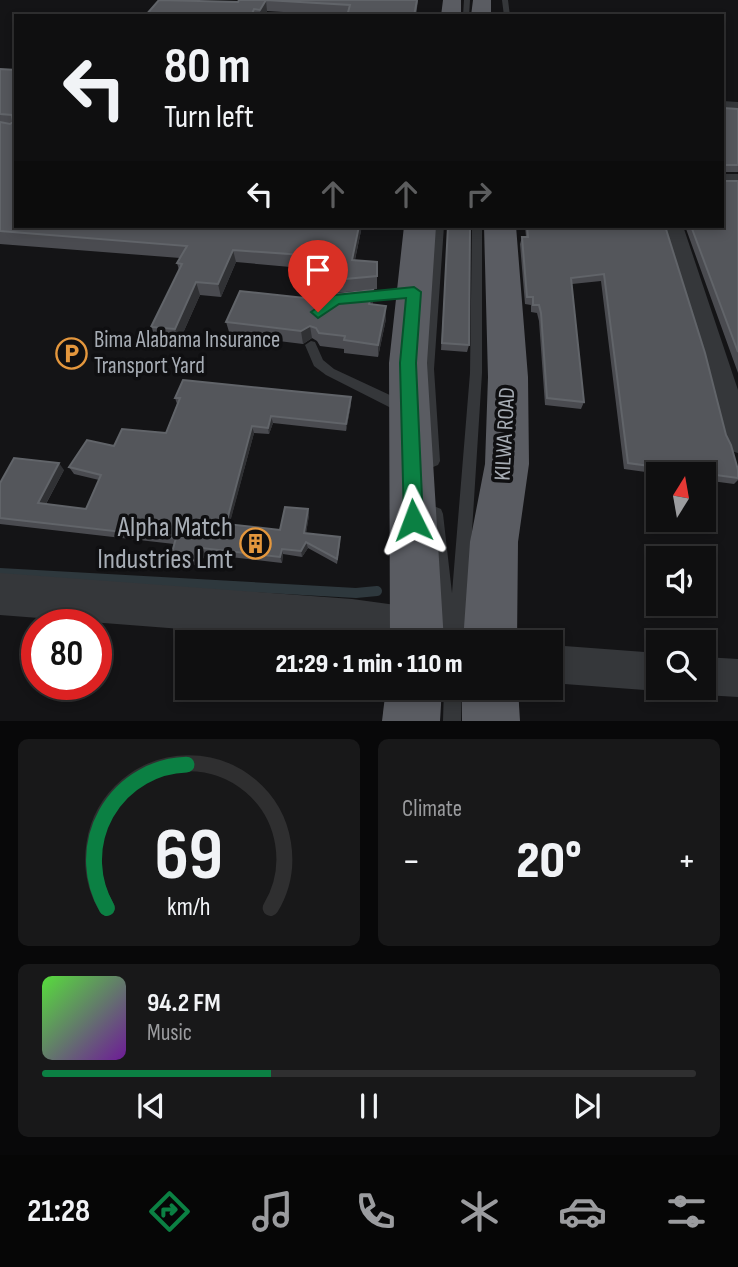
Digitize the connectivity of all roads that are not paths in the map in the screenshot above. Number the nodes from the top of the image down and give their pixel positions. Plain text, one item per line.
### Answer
1 (420, 228) edge
2 (439, 228) edge
3 (477, 228) edge
4 (500, 228) edge
5 (673, 228) edge
6 (414, 292) junction
7 (344, 298) edge
8 (311, 345) dead end
9 (408, 411) junction
10 (738, 441) edge
11 (434, 473) dead end
12 (435, 499) dead end
13 (0, 594) edge
14 (394, 630) edge
15 (434, 630) edge
16 (435, 630) edge
17 (438, 630) edge
18 (490, 630) edge
19 (563, 665) edge
20 (646, 671) edge
21 (716, 677) edge
22 (738, 678) edge
23 (413, 700) edge
24 (453, 700) edge
25 (490, 700) edge
26 (411, 721) edge
27 (452, 721) edge
28 (491, 721) edge

1 - 6 highway
2 - 11 lane
3 - 17 lane
4 - 18 highway, KILWA ROAD
5 - 10 street
6 - 7 lane
6 - 9 highway
8 - 9 lane
9 - 15 highway
12 - 16 lane
13 - 14 street
19 - 20 street
21 - 22 street
23 - 26 highway
24 - 27 lane
25 - 28 highway

